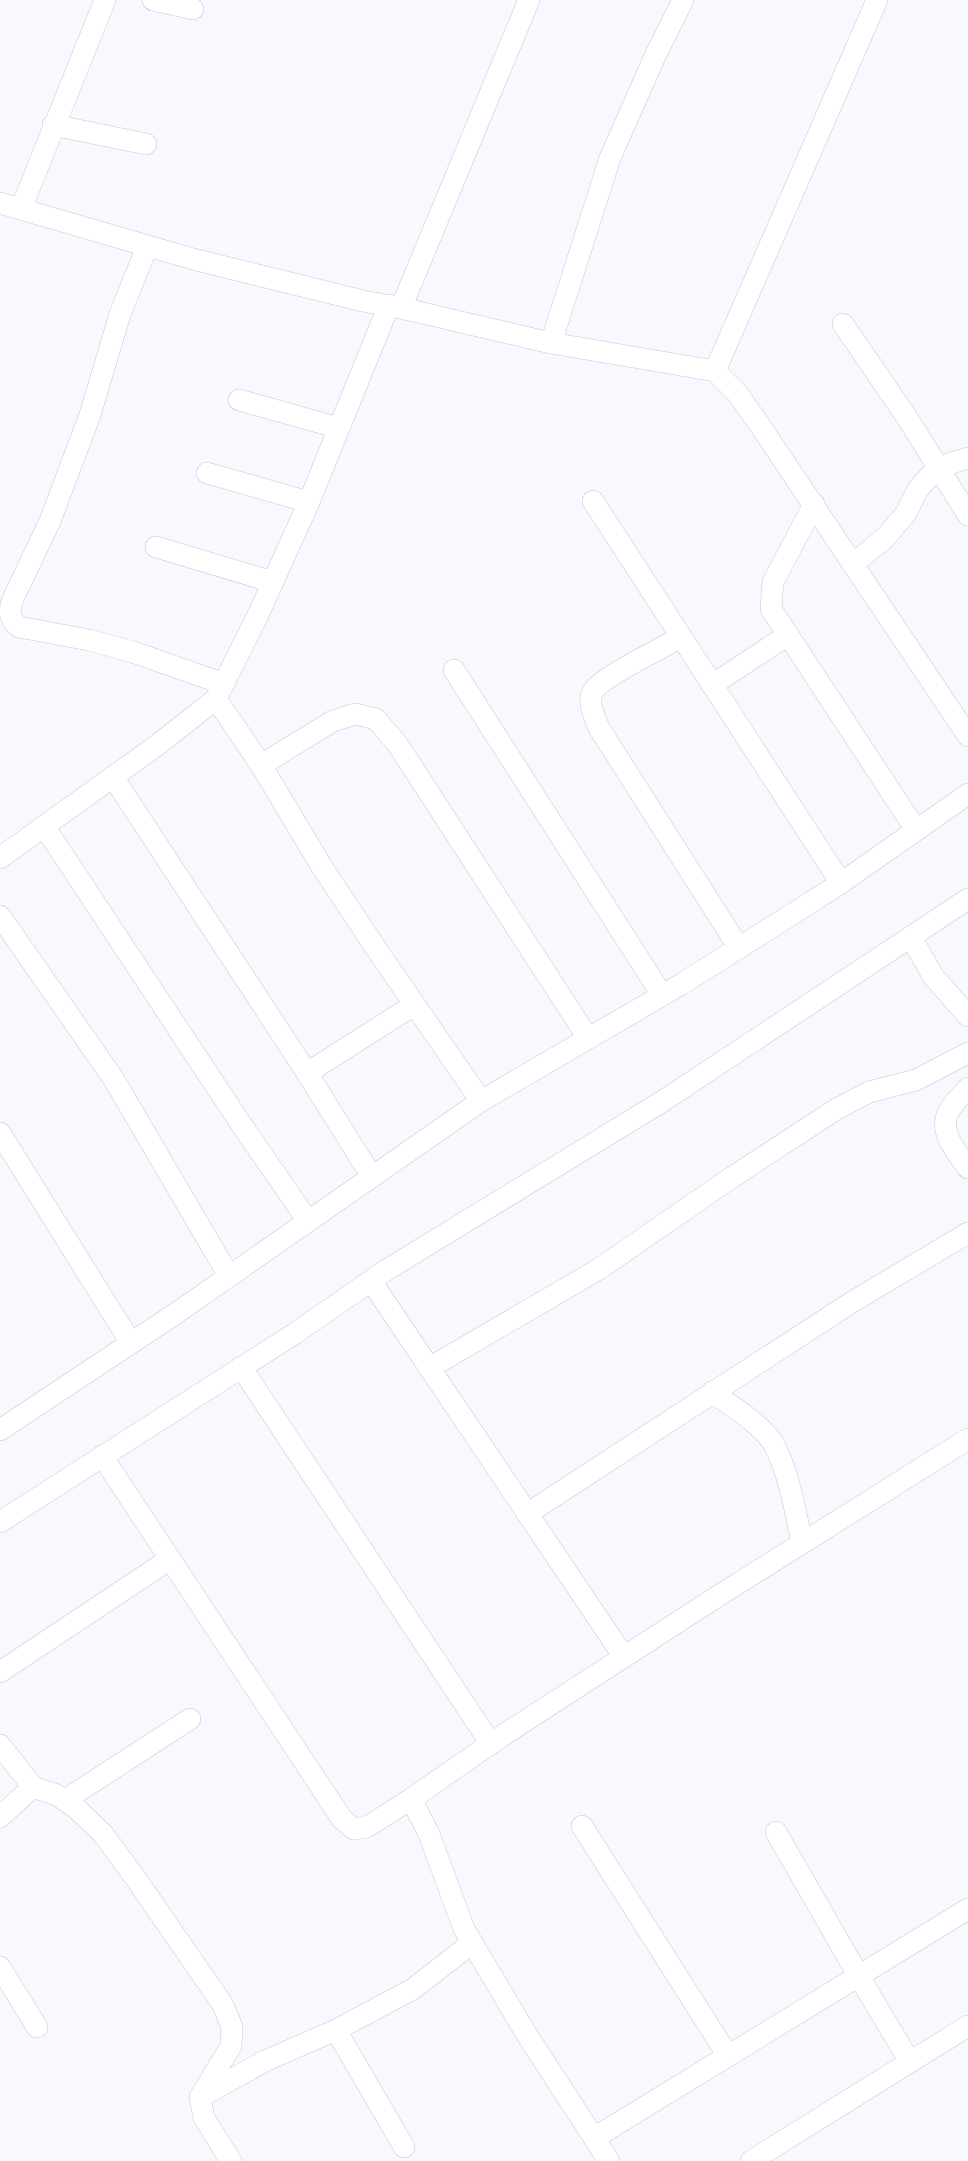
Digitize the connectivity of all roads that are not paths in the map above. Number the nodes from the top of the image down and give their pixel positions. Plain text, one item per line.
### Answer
1 (105, 0) edge
2 (153, 0) edge
3 (529, 0) edge
4 (683, 0) edge
5 (877, 0) edge
6 (193, 9) dead end
7 (53, 125) junction
8 (146, 144) dead end
9 (6, 207) edge
10 (147, 247) junction
11 (395, 306) junction
12 (843, 324) dead end
13 (551, 343) junction
14 (715, 371) junction
15 (239, 400) dead end
16 (339, 428) junction
17 (968, 458) edge
18 (938, 467) junction
19 (207, 473) dead end
20 (593, 501) dead end
21 (309, 502) junction
22 (814, 504) junction
23 (968, 515) edge
24 (156, 547) dead end
25 (853, 564) junction
26 (273, 582) junction
27 (788, 635) junction
28 (681, 638) junction
29 (454, 670) dead end
30 (712, 685) junction
31 (220, 691) junction
32 (968, 736) edge
33 (262, 765) junction
34 (113, 777) junction
35 (968, 794) edge
36 (44, 826) junction
37 (916, 830) junction
38 (0, 858) edge
39 (841, 883) junction
40 (968, 899) edge
41 (0, 916) edge
42 (911, 937) junction
43 (739, 948) junction
44 (662, 995) junction
45 (414, 1005) junction
46 (968, 1016) edge
47 (588, 1038) junction
48 (968, 1053) edge
49 (307, 1073) junction
50 (968, 1088) edge
51 (481, 1101) junction
52 (0, 1133) edge
53 (968, 1168) edge
54 (372, 1177) junction
55 (308, 1221) junction
56 (968, 1233) edge
57 (229, 1276) junction
58 (371, 1281) junction
59 (131, 1343) junction
60 (241, 1367) junction
61 (429, 1368) junction
62 (712, 1392) junction
63 (0, 1430) edge
64 (968, 1439) edge
65 (102, 1456) junction
66 (527, 1514) junction
67 (0, 1522) edge
68 (802, 1543) junction
69 (170, 1559) junction
70 (624, 1657) junction
71 (0, 1672) edge
72 (190, 1719) dead end
73 (491, 1744) junction
74 (0, 1745) edge
75 (33, 1787) junction
76 (411, 1799) junction
77 (65, 1800) junction
78 (0, 1817) edge
79 (582, 1826) dead end
80 (776, 1832) dead end
81 (968, 1909) edge
82 (472, 1944) junction
83 (0, 1967) edge
84 (858, 1975) junction
85 (968, 2026) edge
86 (38, 2027) dead end
87 (336, 2030) junction
88 (728, 2056) junction
89 (910, 2062) junction
90 (200, 2097) junction
91 (594, 2138) junction
92 (404, 2147) dead end
93 (231, 2161) edge
94 (609, 2161) edge
95 (751, 2161) edge

1 - 7 street
2 - 6 street
3 - 11 street
4 - 13 street
5 - 14 street
7 - 8 street
7 - 9 street
9 - 10 street
10 - 11 street
10 - 31 street
11 - 13 street
11 - 16 street
12 - 18 street
13 - 14 street
14 - 22 street
15 - 16 street
16 - 21 street
17 - 18 street
18 - 23 street
18 - 25 street
19 - 21 street
20 - 28 street
21 - 26 street
22 - 25 street
22 - 27 street
24 - 26 street
25 - 32 street
26 - 31 street
27 - 30 street
27 - 37 street
28 - 30 street
28 - 43 street
29 - 44 street
30 - 39 street
31 - 33 street
31 - 34 street
33 - 45 street
33 - 47 street
34 - 36 street
34 - 49 street
35 - 37 street
36 - 38 street
36 - 55 street
37 - 39 street
39 - 43 street
40 - 42 street
41 - 57 street
42 - 46 street
42 - 58 street
43 - 44 street
44 - 47 street
45 - 49 street
45 - 51 street
47 - 51 street
48 - 61 street
49 - 54 street
50 - 53 street
51 - 54 street
52 - 59 street
54 - 55 street
55 - 57 street
56 - 62 street
57 - 59 street
58 - 60 street
58 - 61 street
59 - 63 street
60 - 65 street
60 - 73 street
61 - 66 street
62 - 66 street
62 - 68 street
64 - 68 street
65 - 67 street
65 - 69 street
66 - 70 street
68 - 70 street
69 - 71 street
69 - 76 street
70 - 73 street
72 - 77 street
73 - 76 street
74 - 75 street
75 - 77 street
75 - 78 street
76 - 82 street
77 - 90 street
79 - 88 street
80 - 84 street
81 - 84 street
82 - 87 street
82 - 91 street
83 - 86 street
84 - 88 street
84 - 89 street
85 - 89 street
87 - 90 street
87 - 92 street
88 - 91 street
89 - 95 street
90 - 93 street
91 - 94 street

